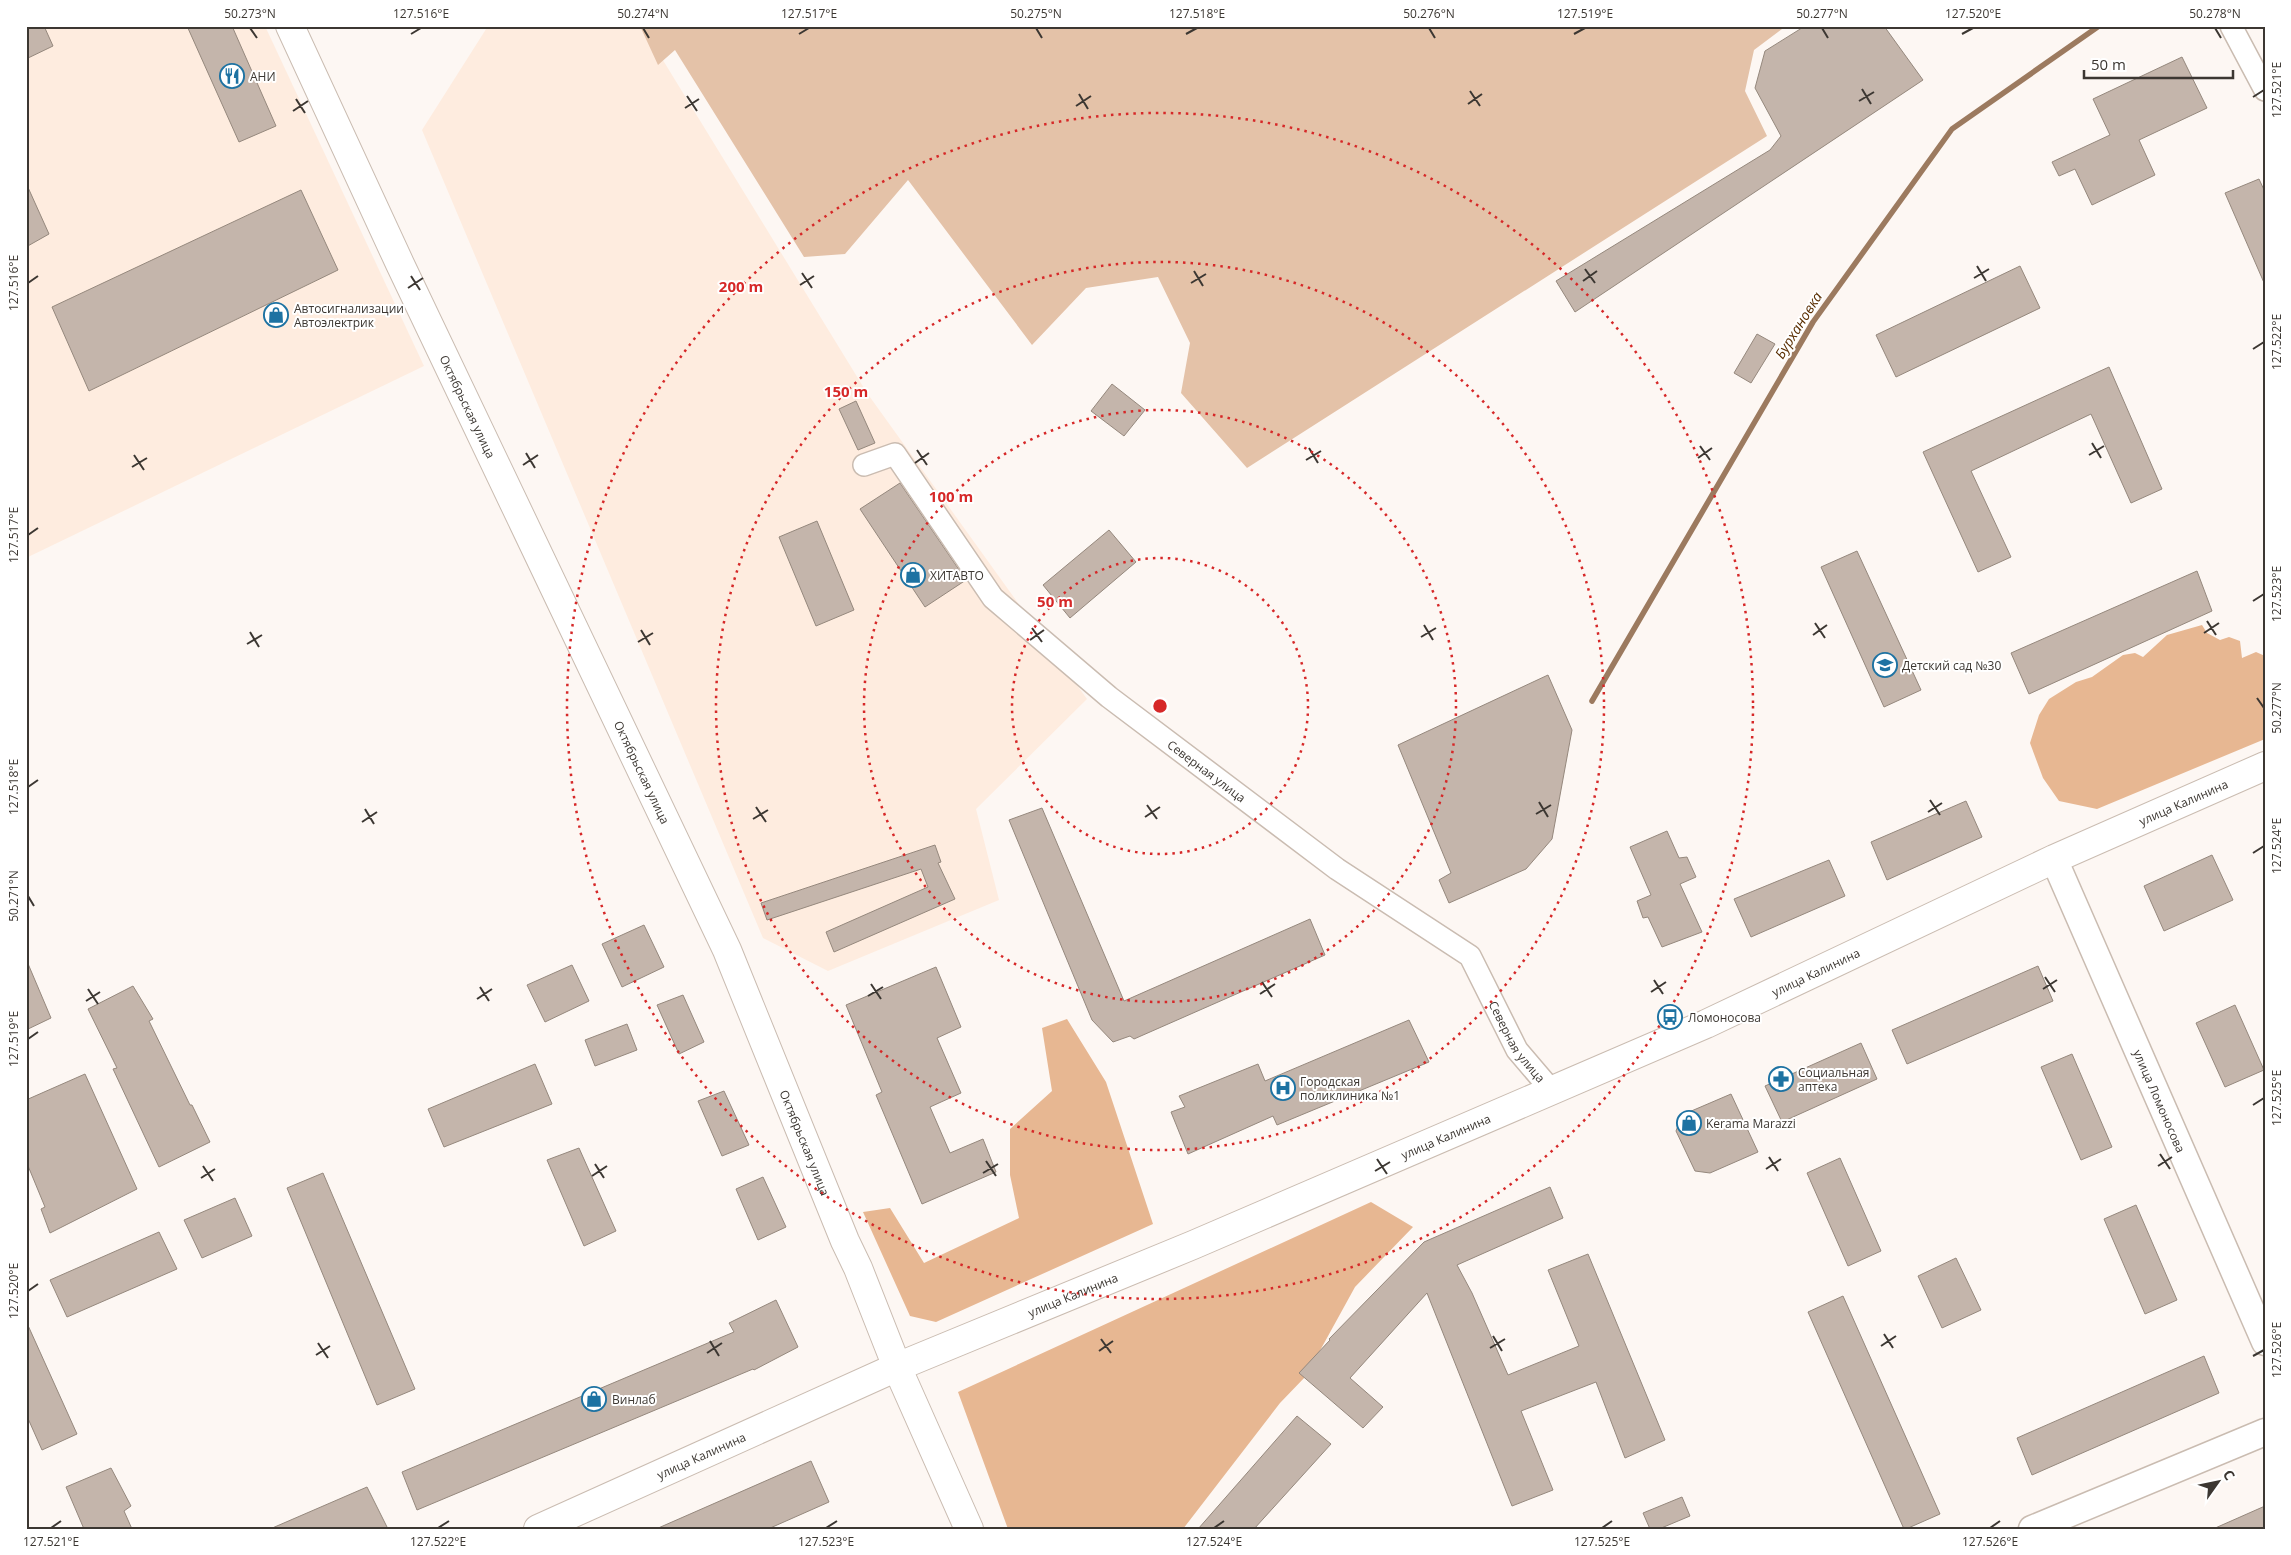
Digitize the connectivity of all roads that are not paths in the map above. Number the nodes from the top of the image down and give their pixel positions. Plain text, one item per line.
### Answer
1 (290, 26) edge
2 (2231, 26) edge
3 (2265, 90) edge
4 (864, 466) dead end
5 (2265, 766) edge
6 (2054, 859) junction
7 (1552, 1091) junction
8 (2265, 1342) edge
9 (897, 1367) junction
10 (2265, 1432) edge
11 (538, 1529) edge
12 (968, 1529) edge
13 (2032, 1529) edge

1 - 9 main road, Октябрьская улица
2 - 3 street
4 - 7 street, Северная улица
5 - 6 main road, улица Калинина
6 - 7 main road, улица Калинина
6 - 8 street, улица Ломоносова
7 - 9 main road, улица Калинина
9 - 11 main road, улица Калинина
9 - 12 main road, Октябрьская улица
10 - 13 street

